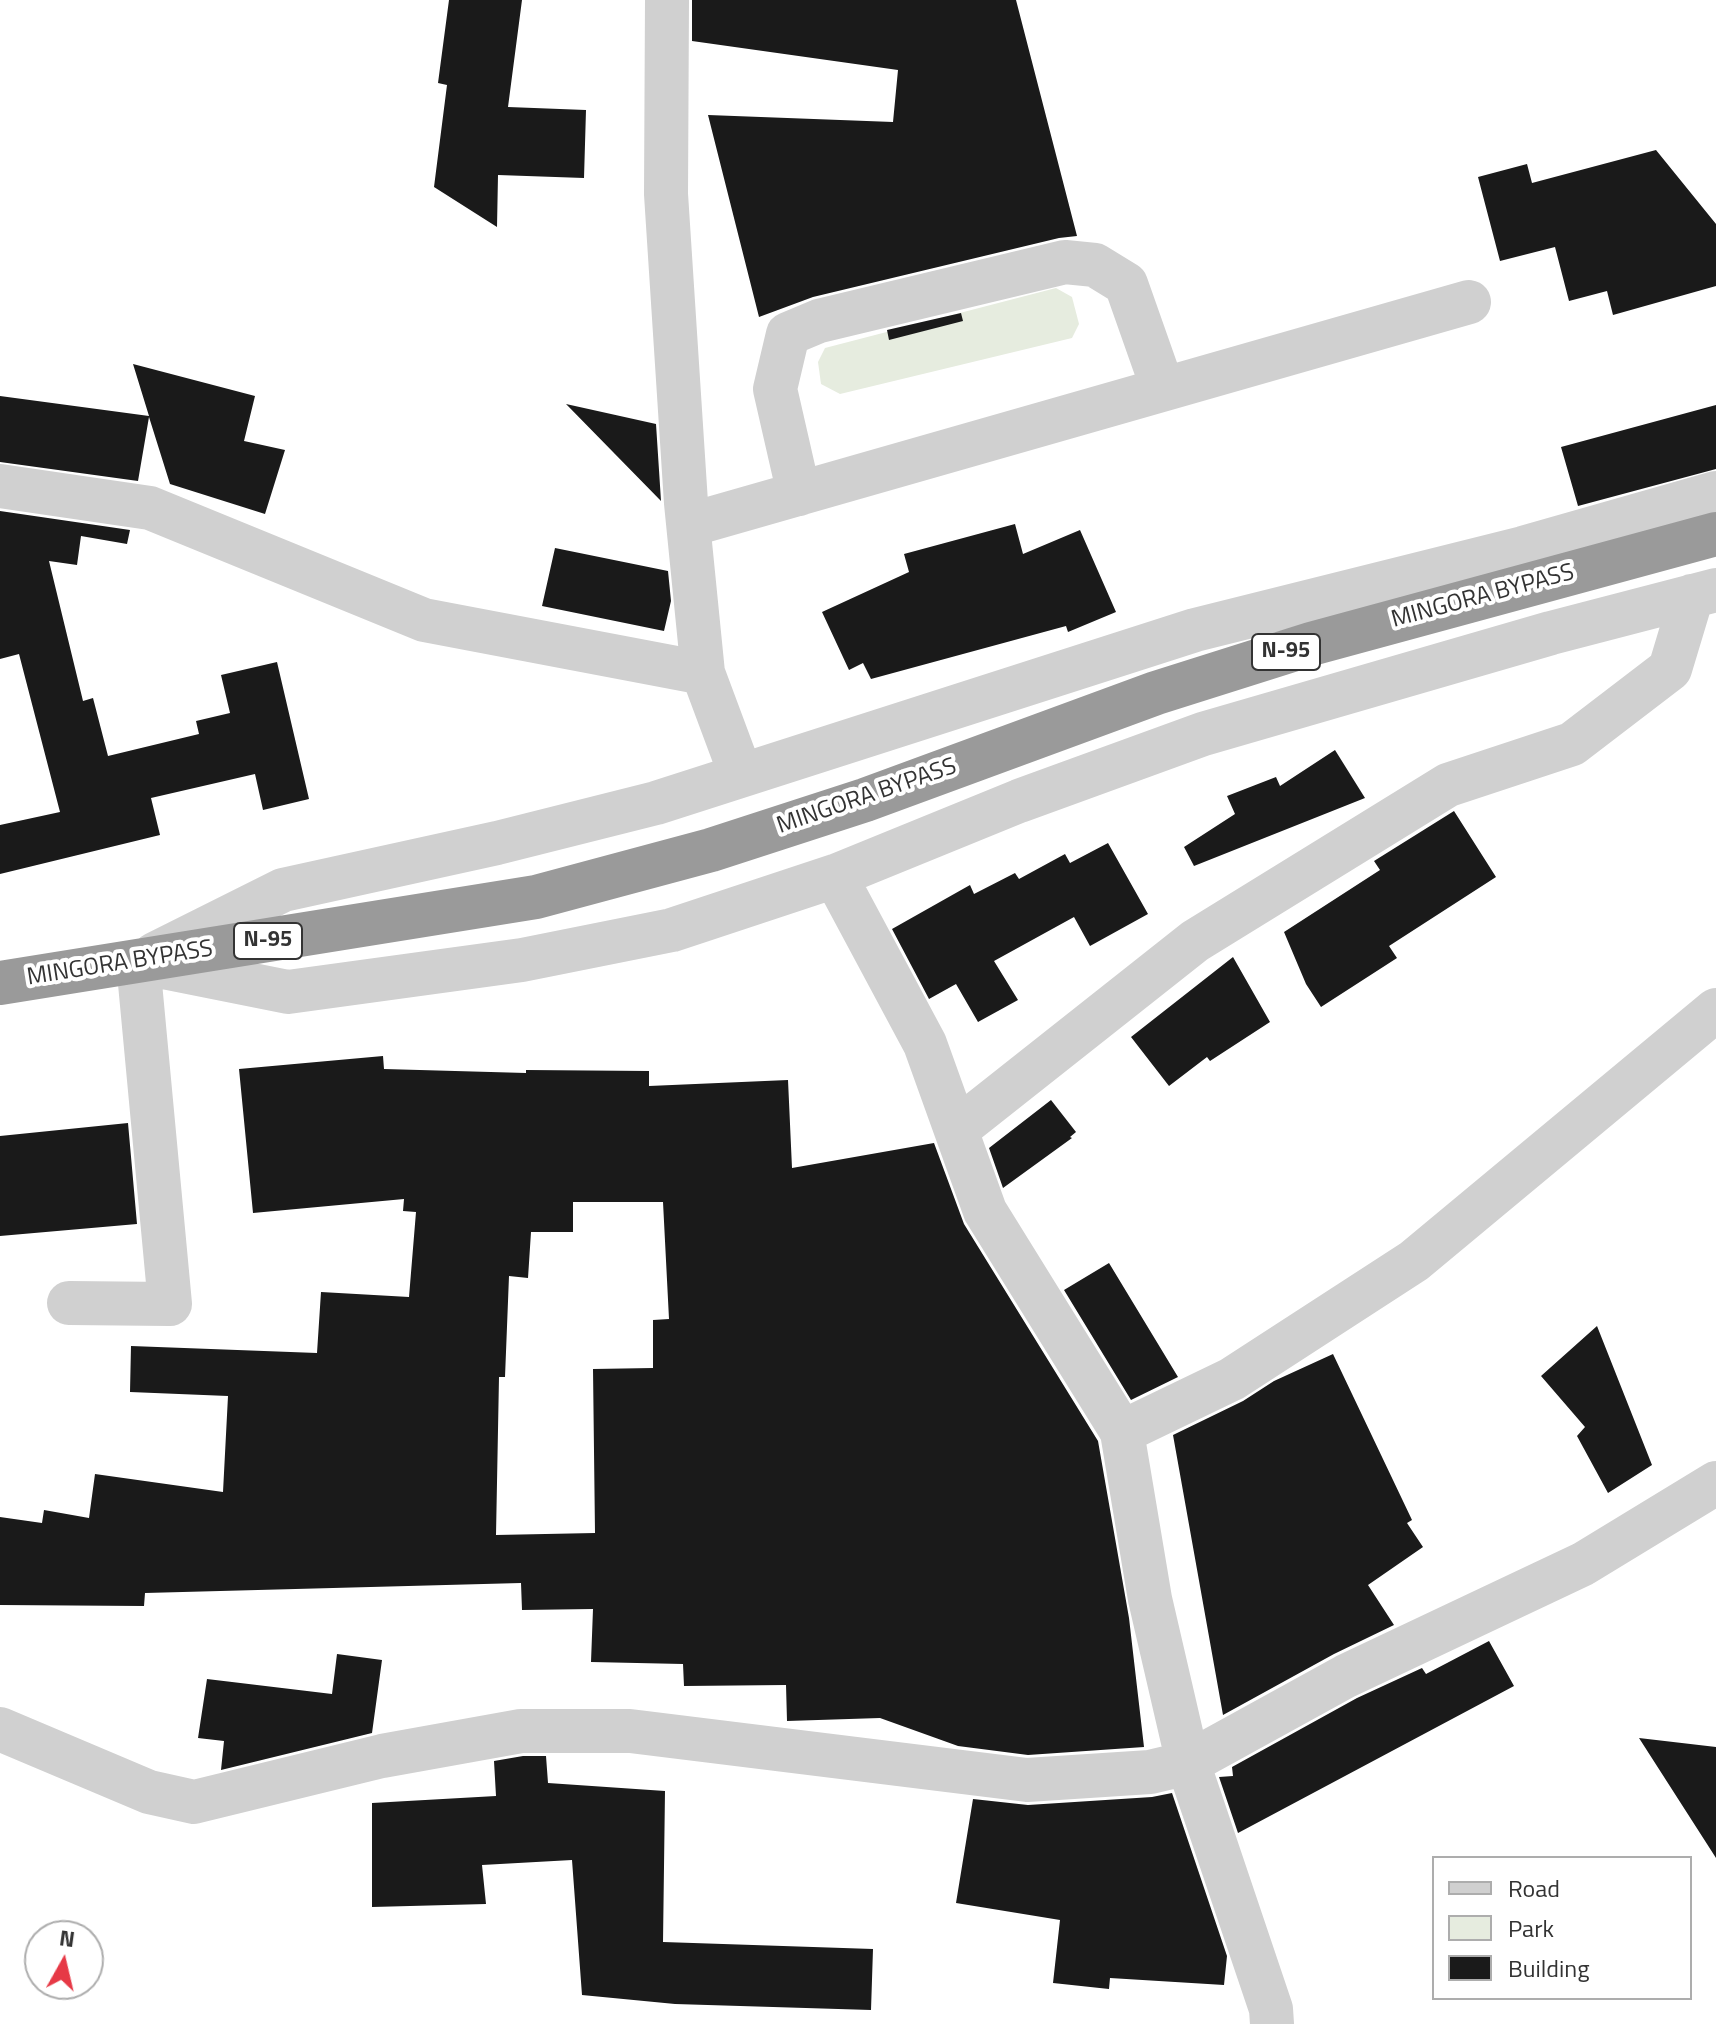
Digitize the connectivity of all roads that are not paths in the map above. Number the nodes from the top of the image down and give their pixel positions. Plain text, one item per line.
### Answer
1 (667, 0) edge
2 (1469, 302) dead end
3 (1163, 389) junction
4 (0, 486) edge
5 (1716, 493) edge
6 (799, 494) junction
7 (689, 525) junction
8 (1716, 534) edge
9 (1704, 593) edge
10 (703, 673) junction
11 (741, 775) junction
12 (835, 876) junction
13 (138, 962) junction
14 (0, 983) edge
15 (1716, 1010) edge
16 (956, 1130) junction
17 (69, 1303) dead end
18 (1122, 1432) junction
19 (1716, 1483) edge
20 (0, 1729) edge
21 (1188, 1763) junction
22 (1272, 2024) edge

1 - 7 street
2 - 3 street
3 - 6 street
3 - 6 street
4 - 10 street
5 - 11 street
6 - 7 street
7 - 10 street
8 - 13 highway, MINGORA BYPASS / N-95
9 - 12 street
9 - 16 street
10 - 11 street
11 - 13 street
12 - 13 street
12 - 16 street
13 - 14 highway, MINGORA BYPASS / N-95
13 - 17 street
15 - 18 street
16 - 18 street
18 - 21 street
19 - 21 street
20 - 21 street
21 - 22 street

